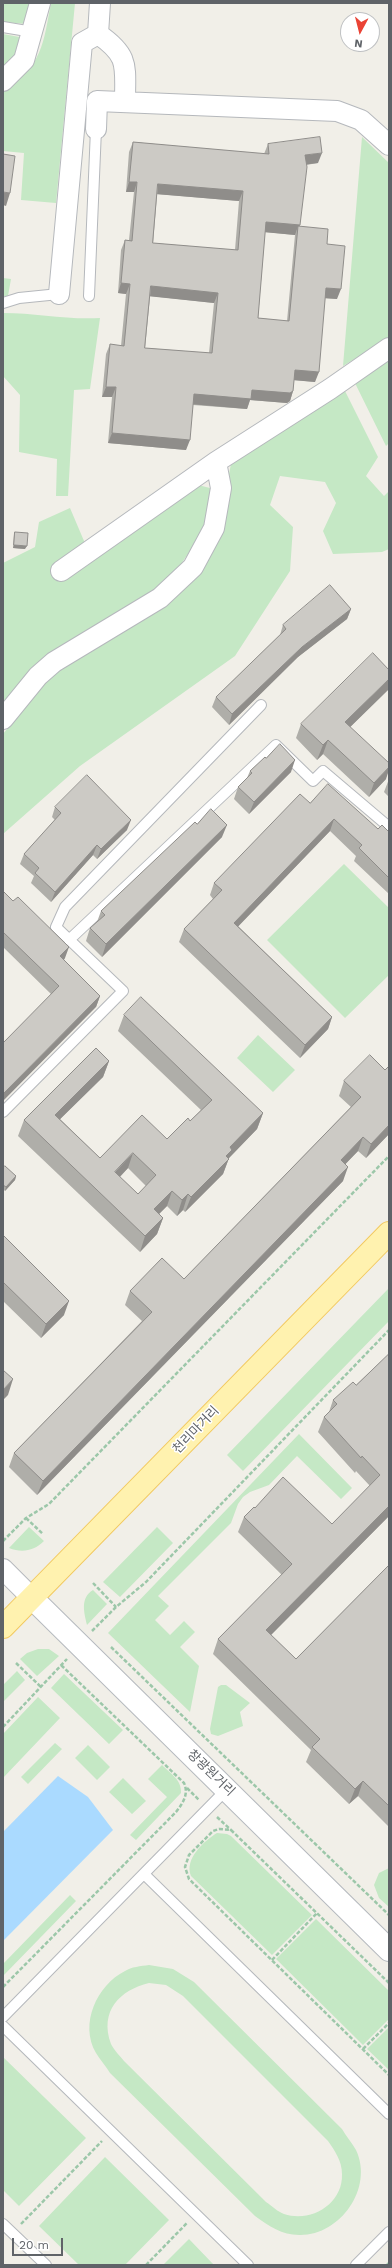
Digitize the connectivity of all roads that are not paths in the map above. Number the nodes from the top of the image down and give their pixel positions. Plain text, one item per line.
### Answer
1 (40, 3) edge
2 (100, 3) edge
3 (3, 27) edge
4 (33, 32) junction
5 (98, 34) junction
6 (3, 81) edge
7 (125, 102) junction
8 (96, 129) joint
9 (389, 145) edge
10 (59, 294) joint
11 (89, 296) dead end
12 (3, 303) edge
13 (389, 348) edge
14 (216, 462) junction
15 (61, 571) dead end
16 (261, 706) dead end
17 (3, 719) edge
18 (389, 827) edge
19 (69, 940) junction
20 (3, 1112) edge
21 (389, 1233) edge
22 (3, 1569) edge
23 (32, 1598) junction
24 (3, 1628) edge
25 (227, 1789) junction
26 (144, 1874) junction
27 (389, 1950) edge
28 (3, 2017) edge
29 (3, 2026) edge
30 (389, 2114) edge
31 (3, 2224) edge
32 (389, 2232) edge
33 (361, 2263) edge
34 (46, 2265) edge
35 (248, 2265) edge

1 - 4 street
2 - 5 street
3 - 4 lane
4 - 6 street
5 - 7 street
5 - 10 street
7 - 8 street
7 - 9 street
8 - 11 lane
10 - 12 lane
13 - 14 street
14 - 15 street
14 - 17 street
16 - 19 lane
18 - 19 lane
19 - 20 lane
21 - 23 main road, 천리마거리
22 - 23 street
23 - 24 main road, 천리마거리
23 - 25 main road, 창광원거리
25 - 26 lane
25 - 27 main road, 창광원거리
26 - 28 lane
26 - 30 lane
29 - 35 lane
31 - 34 lane
32 - 33 lane

